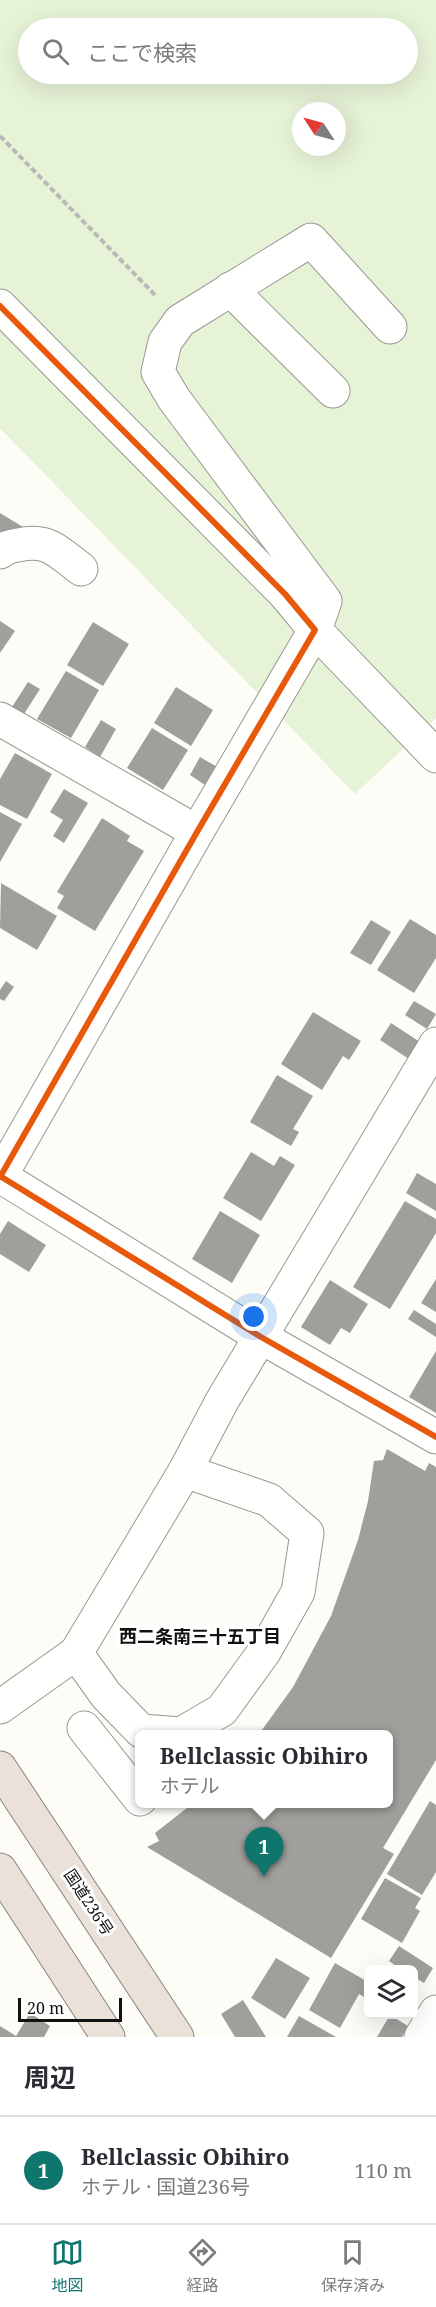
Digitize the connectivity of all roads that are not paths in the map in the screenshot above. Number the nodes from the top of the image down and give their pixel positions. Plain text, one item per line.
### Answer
1 (230, 289) junction
2 (0, 306) edge
3 (390, 327) dead end
4 (333, 391) dead end
5 (0, 552) edge
6 (81, 569) dead end
7 (315, 630) junction
8 (0, 719) edge
9 (436, 756) edge
10 (197, 832) junction
11 (436, 1044) edge
12 (0, 1176) edge
13 (261, 1337) junction
14 (436, 1437) edge
15 (184, 1471) junction
16 (76, 1653) junction
17 (0, 1707) edge
18 (84, 1728) dead end
19 (140, 1730) edge
20 (188, 1730) edge
21 (0, 1768) edge
22 (135, 1793) edge
23 (0, 1870) edge
24 (436, 2012) edge
25 (108, 2037) edge
26 (177, 2037) edge
27 (421, 2037) edge

1 - 3 street
1 - 4 street
1 - 7 street
2 - 7 street
5 - 6 street
7 - 9 street
7 - 10 street
8 - 10 street
10 - 12 street
11 - 13 street
12 - 13 street
13 - 14 street
13 - 15 street
15 - 16 street
15 - 20 street
16 - 17 street
16 - 19 street
18 - 22 street
21 - 26 highway, 国道236号
23 - 25 highway
24 - 27 street

